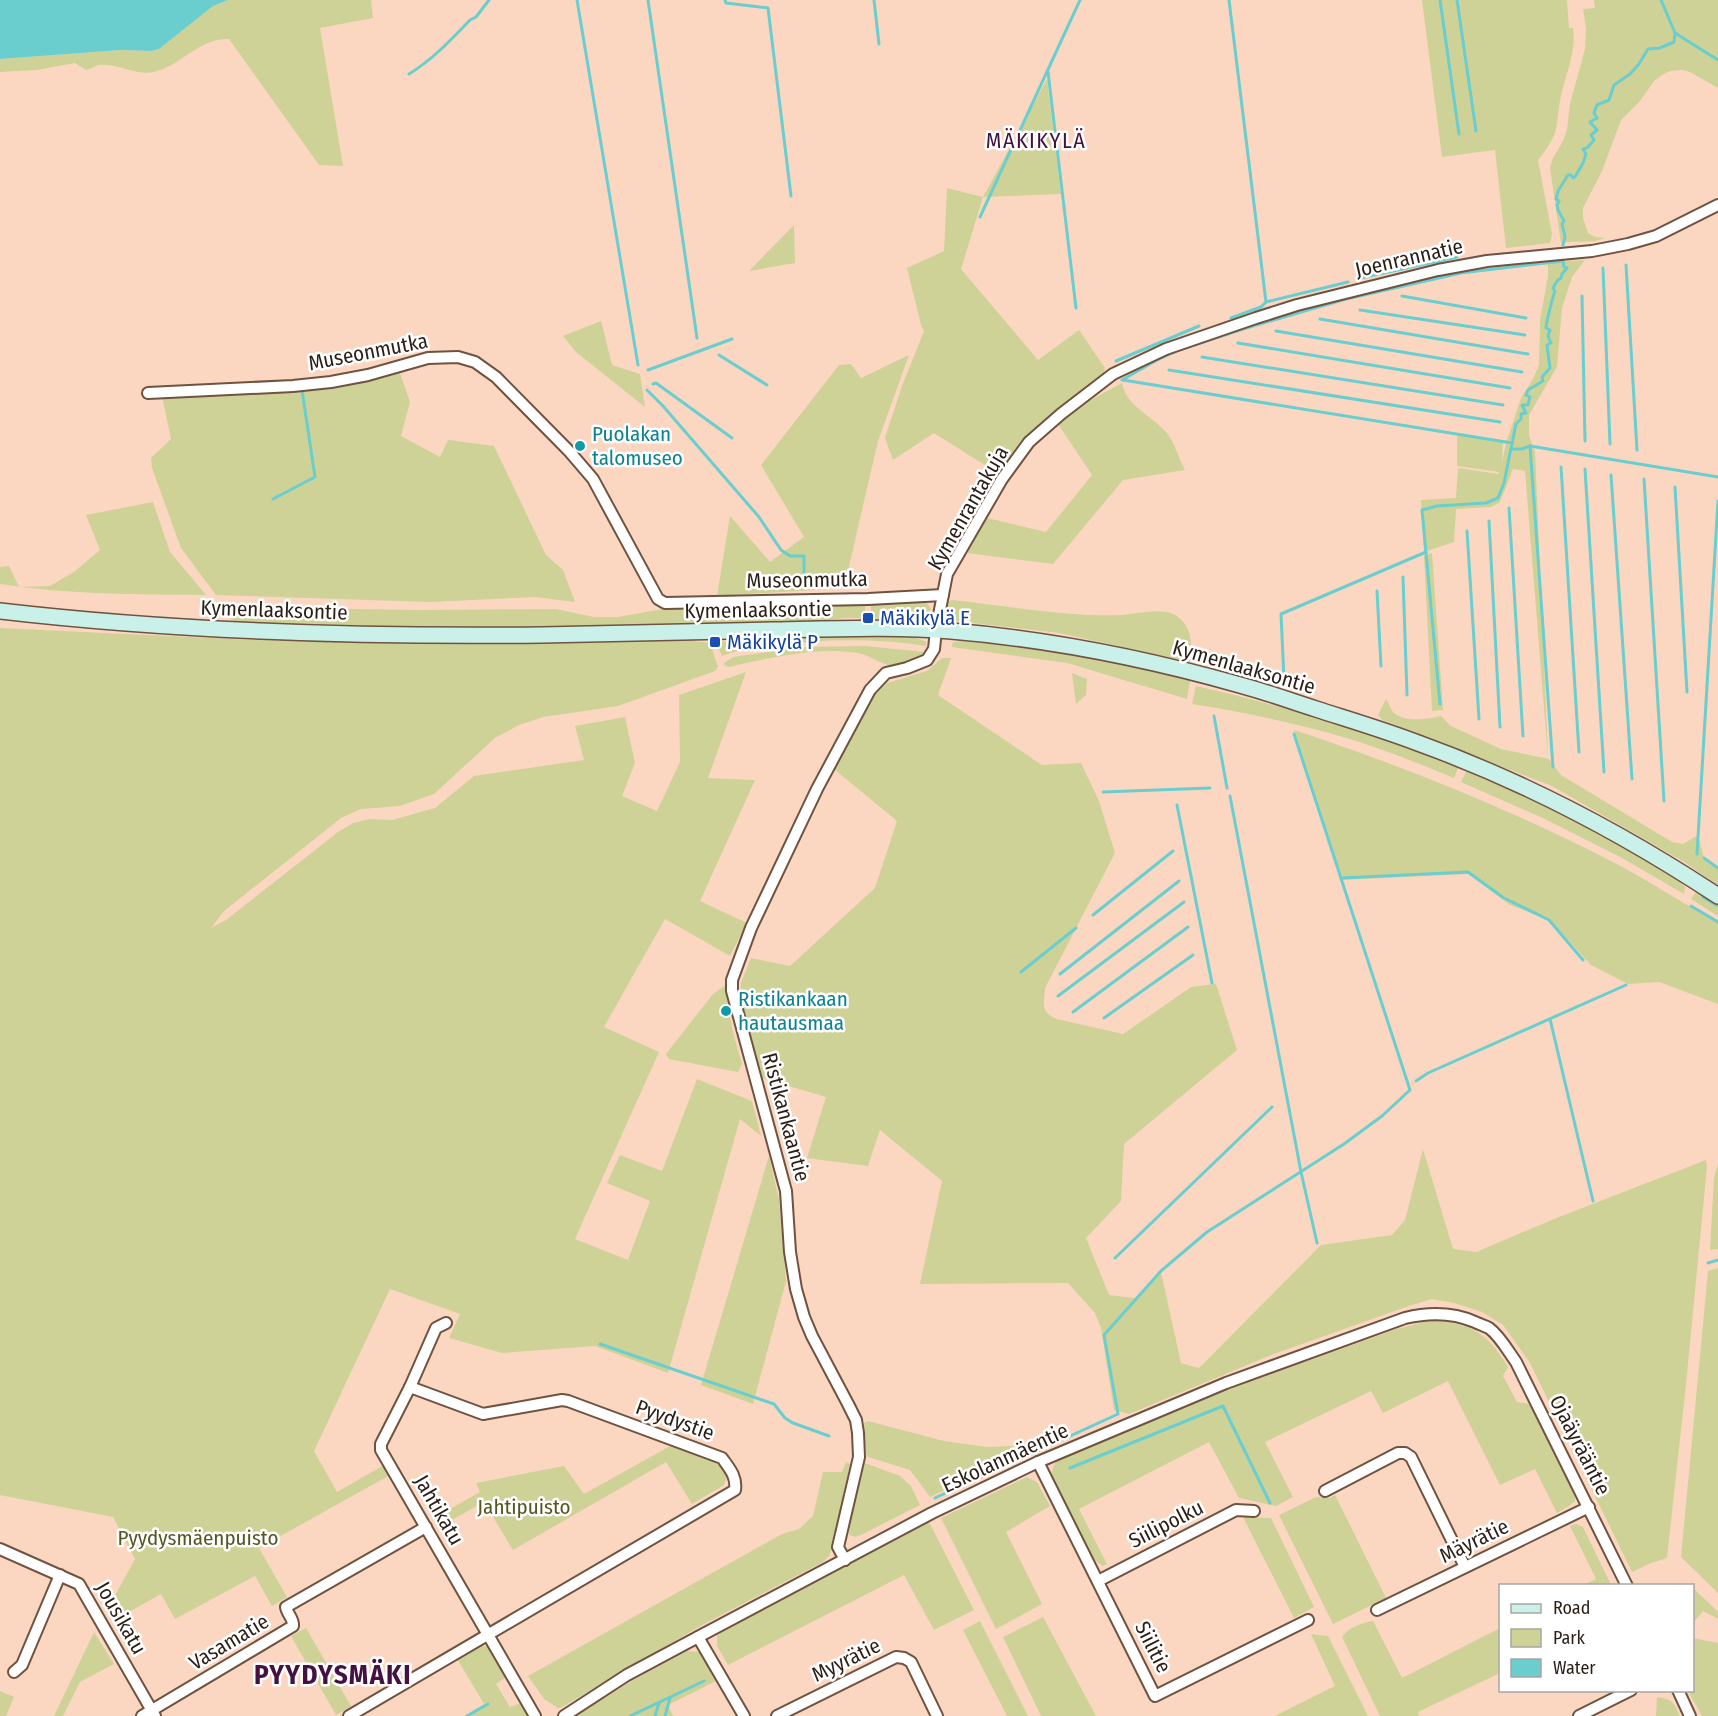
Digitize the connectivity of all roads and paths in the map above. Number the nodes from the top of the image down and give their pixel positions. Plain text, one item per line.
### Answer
1 (1718, 205) edge
2 (1113, 374) joint
3 (148, 393) dead end
4 (943, 595) junction
5 (0, 611) edge
6 (936, 630) junction
7 (1718, 896) edge
8 (446, 1323) dead end
9 (1489, 1328) joint
10 (410, 1388) junction
11 (1038, 1462) junction
12 (1325, 1491) dead end
13 (1588, 1507) junction
14 (1254, 1511) dead end
15 (426, 1527) junction
16 (0, 1549) edge
17 (845, 1560) junction
18 (1465, 1567) junction
19 (60, 1575) junction
20 (1098, 1581) junction
21 (1626, 1584) edge
22 (1377, 1610) dead end
23 (1308, 1620) dead end
24 (488, 1633) junction
25 (698, 1637) junction
26 (14, 1672) dead end
27 (1628, 1692) edge
28 (1679, 1692) edge
29 (149, 1714) edge
30 (349, 1716) edge
31 (535, 1716) edge
32 (564, 1716) edge
33 (744, 1716) edge
34 (777, 1716) edge
35 (937, 1716) edge
36 (1579, 1716) edge
37 (1690, 1716) edge

1 - 2 street, Joenrannatie
2 - 4 street, Kymenrantakuja
3 - 4 street, Museonmutka
4 - 6 street, Kymenrantakuja
5 - 6 main road, Kymenlaaksontie
6 - 7 main road, Kymenlaaksontie
6 - 17 street, Ristikankaantie
8 - 10 street, Jahtikatu
9 - 11 street, Eskolanmäentie
9 - 13 street, Ojaäyrääntie
10 - 15 street, Jahtikatu
10 - 24 street, Pyydystie
11 - 17 street, Eskolanmäentie
11 - 20 street, Siilitie
12 - 18 street
13 - 18 street, Mäyrätie
13 - 21 street, Ojaäyrääntie
14 - 20 street, Siilipolku
15 - 24 street, Jahtikatu
15 - 29 street, Vasamatie
16 - 19 street, Jousikatu
17 - 25 street, Eskolanmäentie
18 - 22 street, Mäyrätie
19 - 26 street
19 - 29 street, Jousikatu
20 - 23 street, Siilitie
24 - 30 street
24 - 31 street, Jahtikatu
25 - 32 street, Eskolanmäentie
25 - 33 street
27 - 36 street
28 - 37 street
34 - 35 street, Myyrätie

